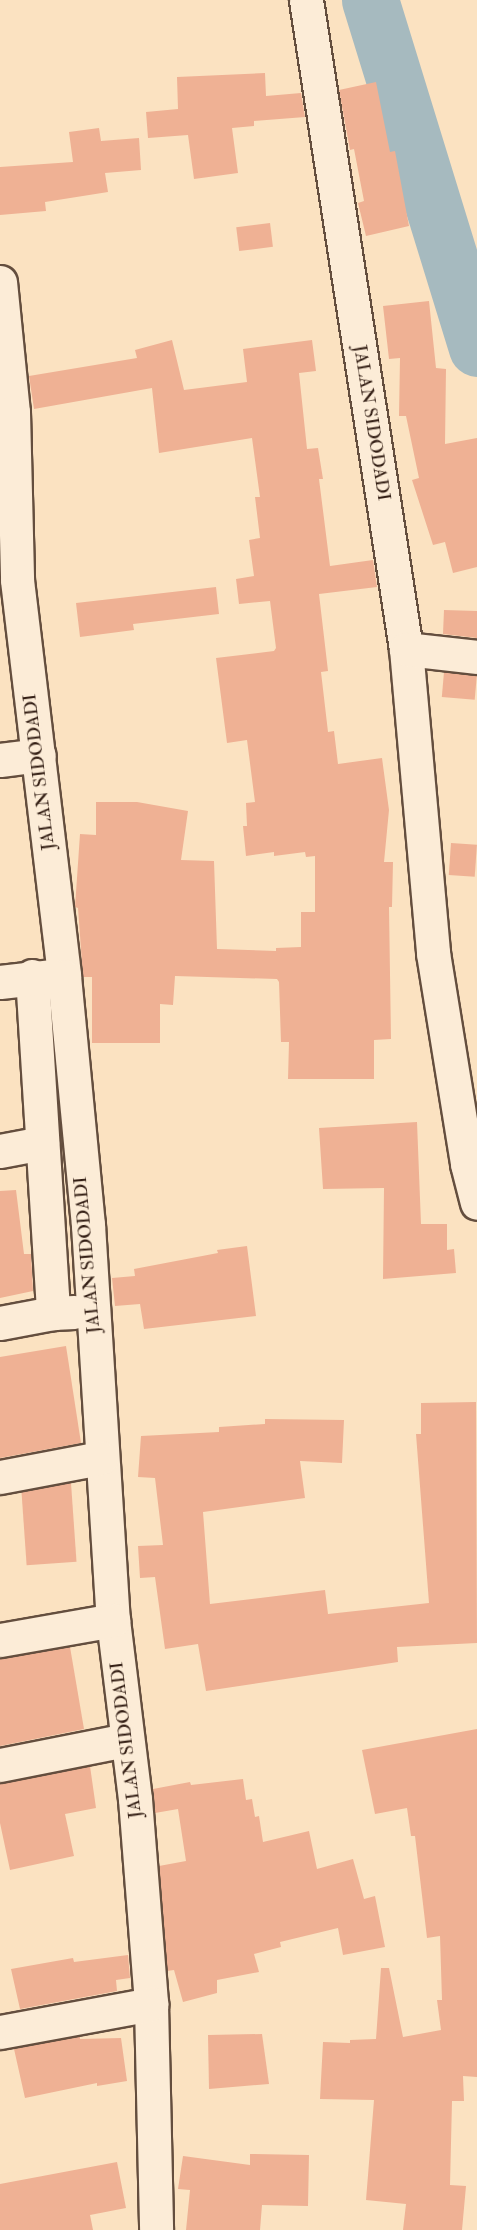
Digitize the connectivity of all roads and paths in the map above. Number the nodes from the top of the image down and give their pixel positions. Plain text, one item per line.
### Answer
1 (306, 0) edge
2 (0, 282) edge
3 (6, 413) edge
4 (406, 649) junction
5 (477, 657) edge
6 (39, 755) junction
7 (0, 760) edge
8 (32, 976) junction
9 (64, 976) junction
10 (0, 982) edge
11 (42, 1143) junction
12 (0, 1151) edge
13 (472, 1163) edge
14 (477, 1203) edge
15 (94, 1312) junction
16 (53, 1313) junction
17 (0, 1323) edge
18 (101, 1458) junction
19 (0, 1477) edge
20 (113, 1620) junction
21 (0, 1640) edge
22 (126, 1740) junction
23 (0, 1765) edge
24 (151, 2004) junction
25 (0, 2032) edge
26 (156, 2230) edge

1 - 4 street, JALAN SIDODADI
2 - 3 street, JALAN SIDODADI
3 - 6 street, JALAN SIDODADI
4 - 5 street
4 - 13 street, JALAN SIDODADI
6 - 7 street
6 - 9 street, JALAN SIDODADI
8 - 9 street
8 - 10 street
8 - 11 street
9 - 15 street, JALAN SIDODADI
11 - 12 street
11 - 16 street
13 - 14 street, JALAN SIDODADI
15 - 16 street
15 - 18 street, JALAN SIDODADI
16 - 17 street
18 - 19 street
18 - 20 street, JALAN SIDODADI
20 - 21 street
20 - 22 street, JALAN SIDODADI
22 - 23 street
22 - 24 street, JALAN SIDODADI
24 - 25 street
24 - 26 street, JALAN SIDODADI

